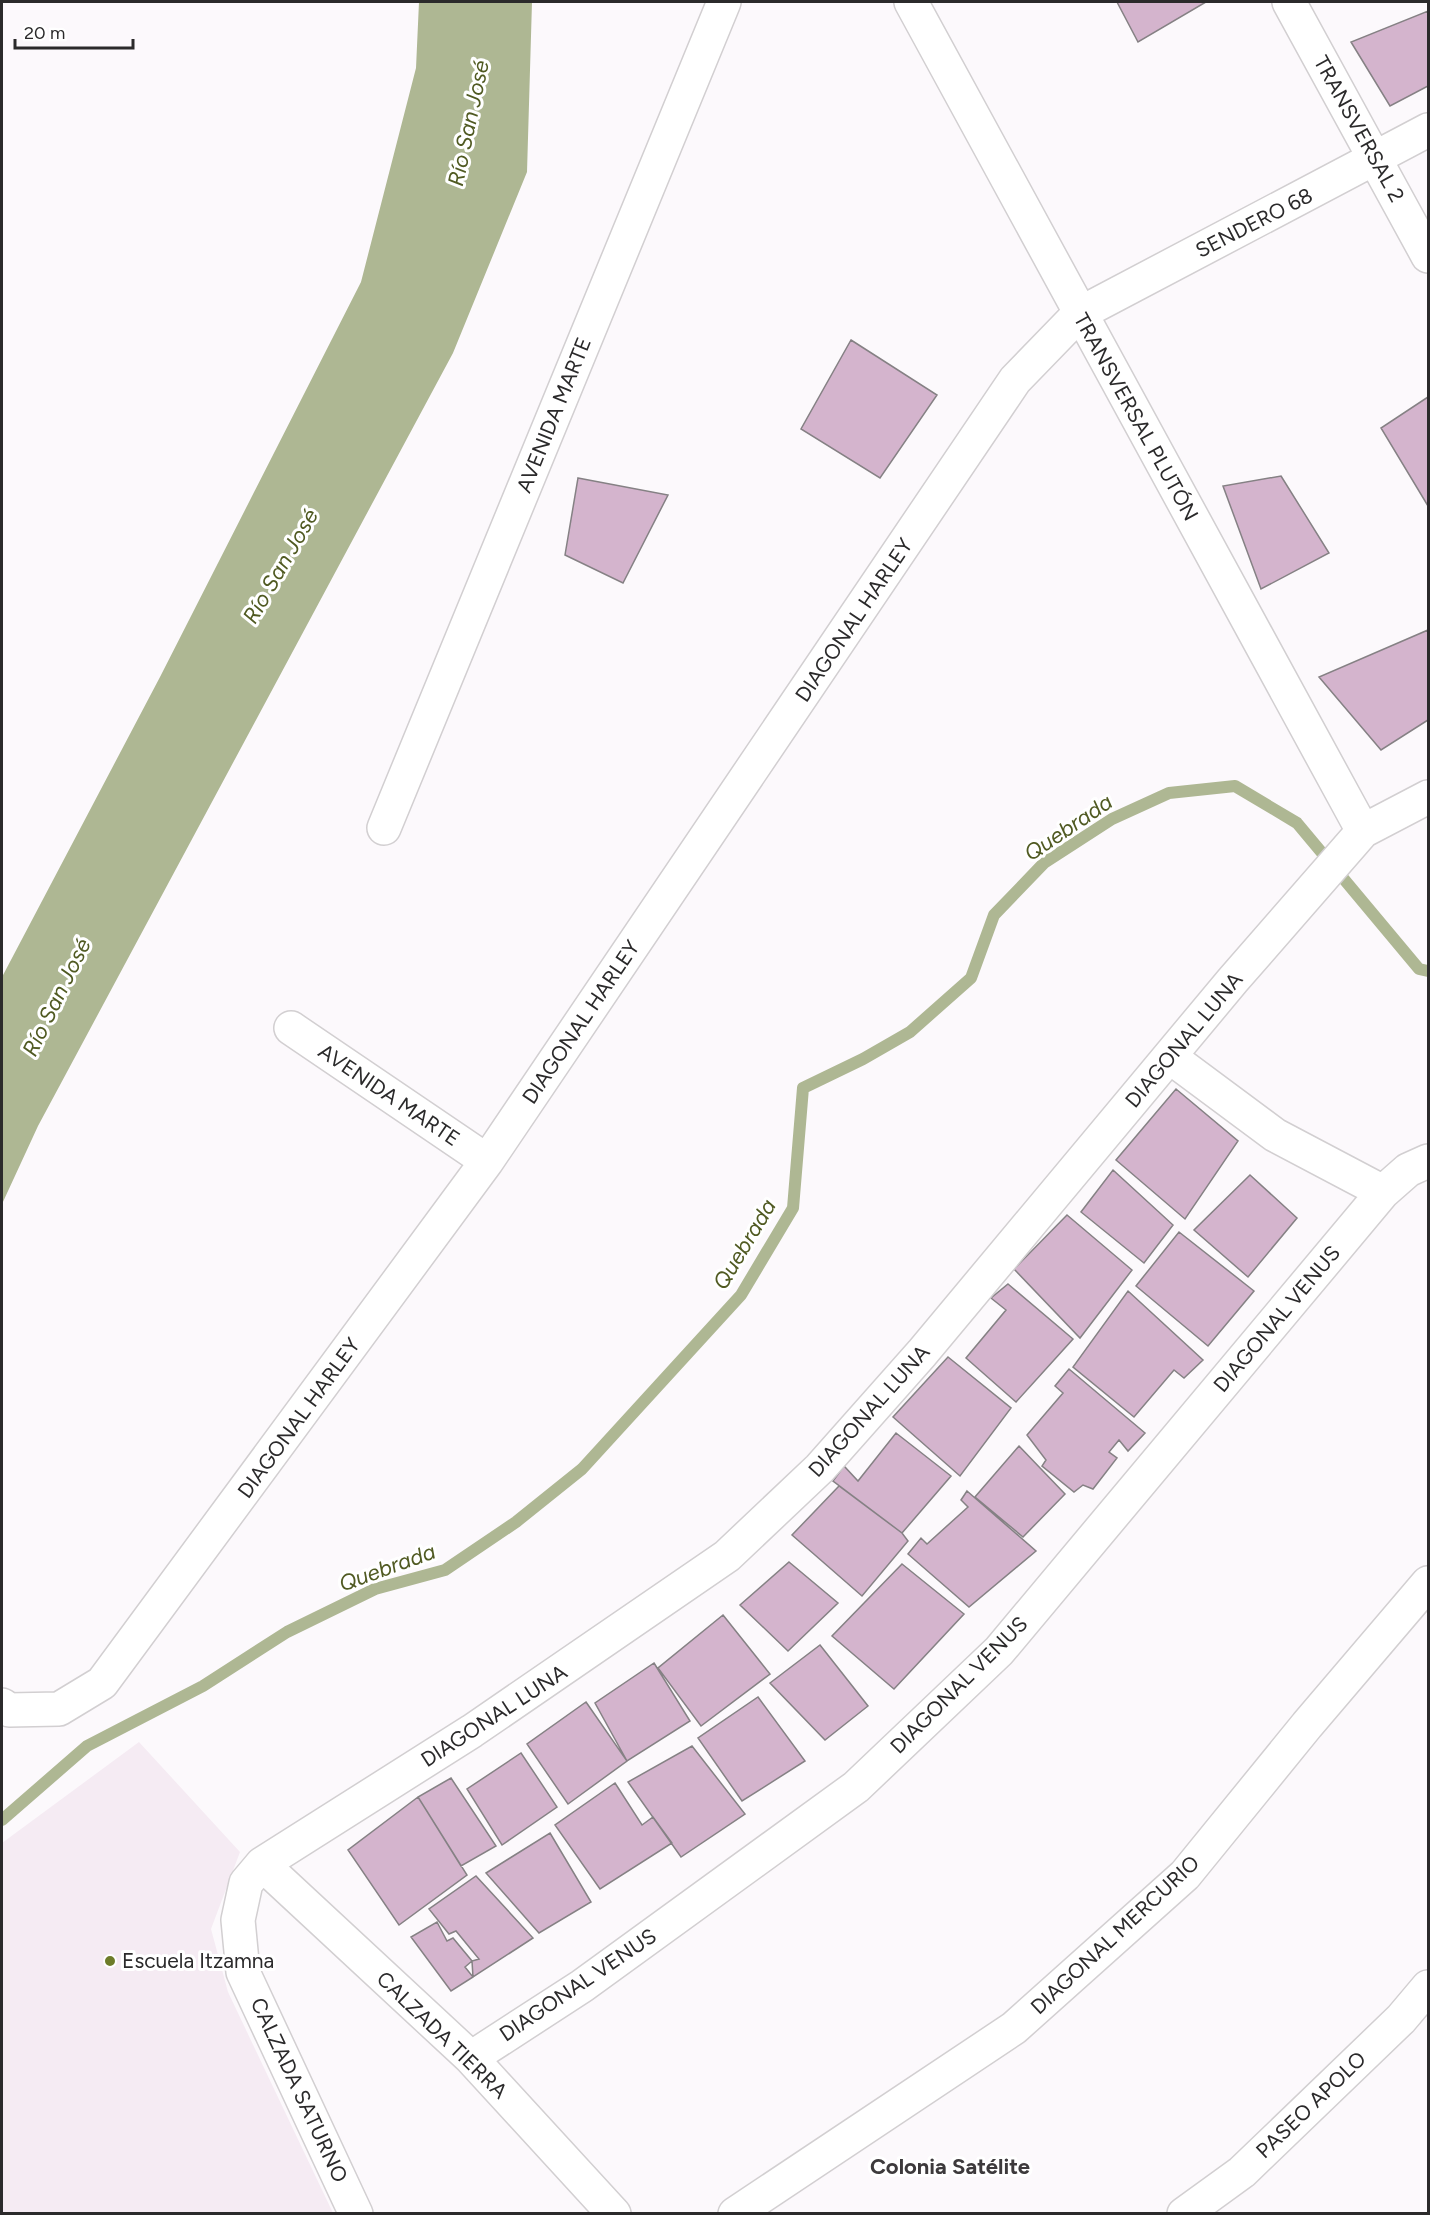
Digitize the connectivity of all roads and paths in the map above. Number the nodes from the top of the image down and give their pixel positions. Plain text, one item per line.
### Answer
1 (724, 2) edge
2 (910, 2) edge
3 (1289, 2) edge
4 (1428, 130) edge
5 (1377, 159) junction
6 (1428, 256) edge
7 (1079, 314) junction
8 (1428, 797) edge
9 (384, 828) dead end
10 (1357, 838) junction
11 (291, 1028) dead end
12 (1170, 1057) junction
13 (487, 1161) junction
14 (1428, 1161) edge
15 (1383, 1192) junction
16 (1428, 1583) edge
17 (2, 1705) edge
18 (262, 1864) junction
19 (1428, 1987) edge
20 (471, 2058) junction
21 (356, 2214) edge
22 (614, 2214) edge
23 (735, 2214) edge
24 (1184, 2214) edge

1 - 9 street, AVENIDA MARTE
2 - 7 street, TRANSVERSAL PLUTÓN
3 - 5 street, TRANSVERSAL 2
4 - 5 street, SENDERO 68
5 - 6 street, TRANSVERSAL 2
5 - 7 street, SENDERO 68
7 - 10 street, TRANSVERSAL PLUTÓN
7 - 13 street, DIAGONAL HARLEY
8 - 10 street
10 - 12 street, DIAGONAL LUNA
11 - 13 street, AVENIDA MARTE
12 - 15 street
12 - 18 street, DIAGONAL LUNA
13 - 17 street, DIAGONAL HARLEY
14 - 15 street
15 - 20 street, DIAGONAL VENUS
16 - 23 street, DIAGONAL MERCURIO
18 - 20 street, CALZADA TIERRA
18 - 21 street, CALZADA SATURNO
19 - 24 street, PASEO APOLO
20 - 22 street, CALZADA TIERRA

